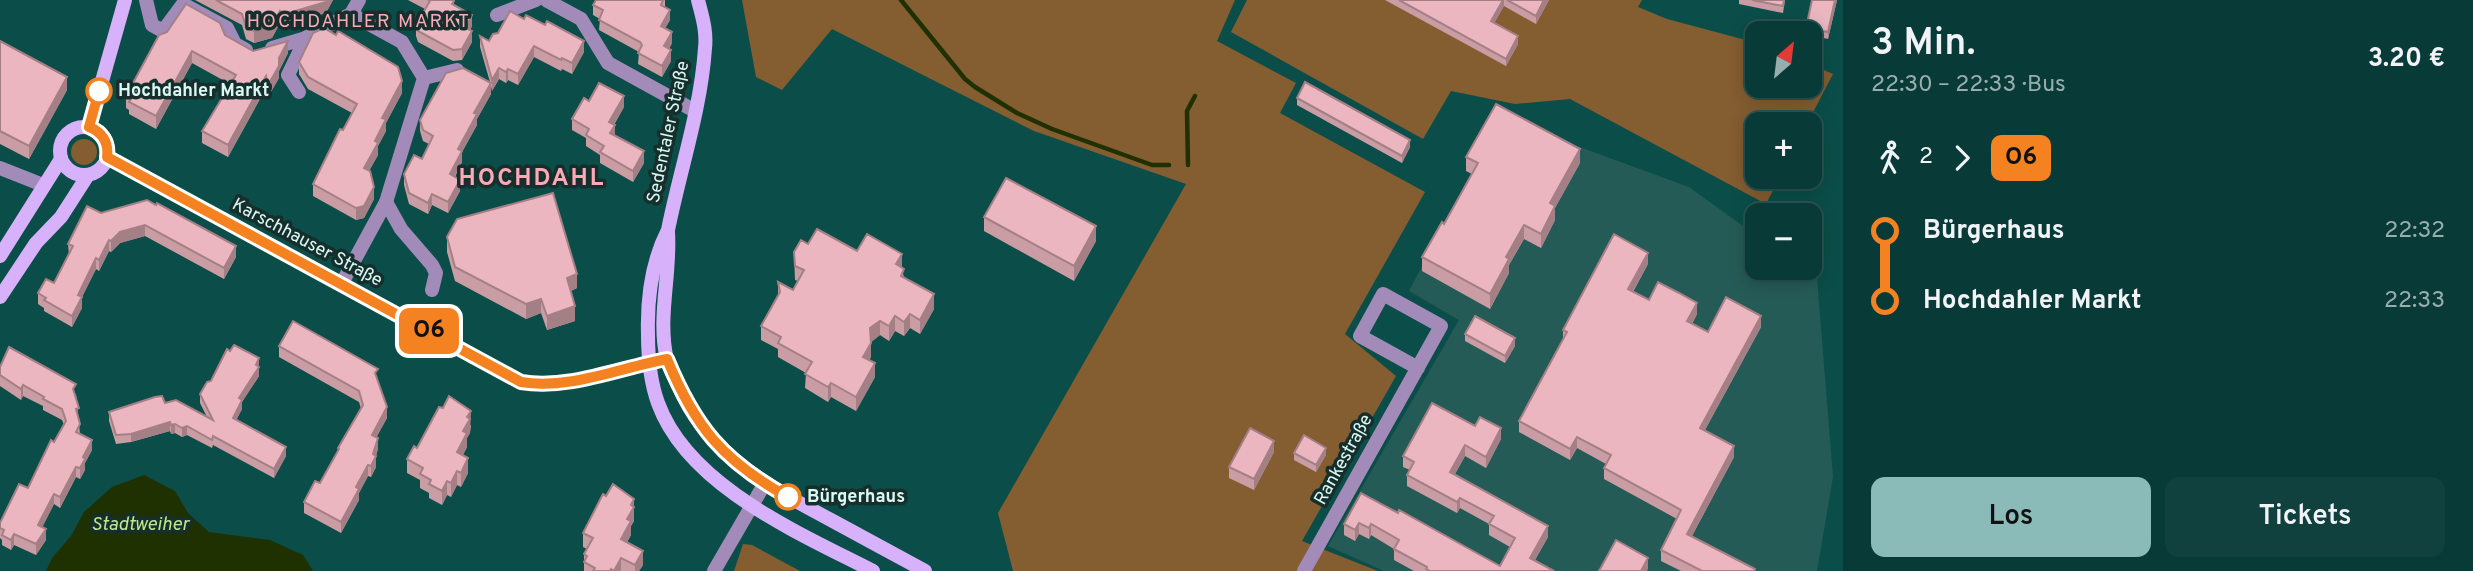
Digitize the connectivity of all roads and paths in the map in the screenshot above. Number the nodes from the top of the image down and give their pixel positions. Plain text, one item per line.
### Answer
1 (125, 0) edge
2 (146, 0) edge
3 (359, 0) edge
4 (536, 0) edge
5 (547, 0) edge
6 (698, 0) edge
7 (180, 2) edge
8 (351, 14) junction
9 (497, 15) dead end
10 (306, 38) junction
11 (457, 70) edge
12 (424, 78) junction
13 (299, 92) dead end
14 (695, 111) junction
15 (89, 127) junction
16 (107, 157) junction
17 (61, 159) junction
18 (0, 168) edge
19 (88, 175) junction
20 (43, 185) junction
21 (386, 202) junction
22 (668, 230) junction
23 (0, 256) edge
24 (342, 283) junction
25 (432, 290) dead end
26 (0, 297) edge
27 (667, 359) junction
28 (648, 363) junction
29 (1418, 368) junction
30 (765, 483) junction
31 (752, 506) junction
32 (714, 571) edge
33 (873, 571) edge
34 (925, 571) edge
35 (1304, 571) edge

1 - 15 street
2 - 7 street
3 - 8 street
4 - 9 street
5 - 14 street
6 - 14 street, Sedentaler Straße
7 - 10 street
8 - 10 street
8 - 12 street
10 - 13 street
11 - 12 street
12 - 21 street
14 - 22 street, Sedentaler Straße
15 - 16 street
15 - 17 street
16 - 19 street
16 - 24 street, Karschhauser Straße
17 - 19 street
17 - 20 street
18 - 20 street
19 - 26 street
20 - 23 street
21 - 24 street
21 - 25 street
22 - 27 street, Sedentaler Straße
22 - 28 street, Sedentaler Straße
24 - 28 street, Karschhauser Straße
27 - 28 street
27 - 30 street, Sedentaler Straße
28 - 31 street, Sedentaler Straße
29 - 29 street, Rankestraße
29 - 35 street, Rankestraße
30 - 31 street
30 - 34 street, Sedentaler Straße
31 - 32 street
31 - 33 street, Sedentaler Straße

